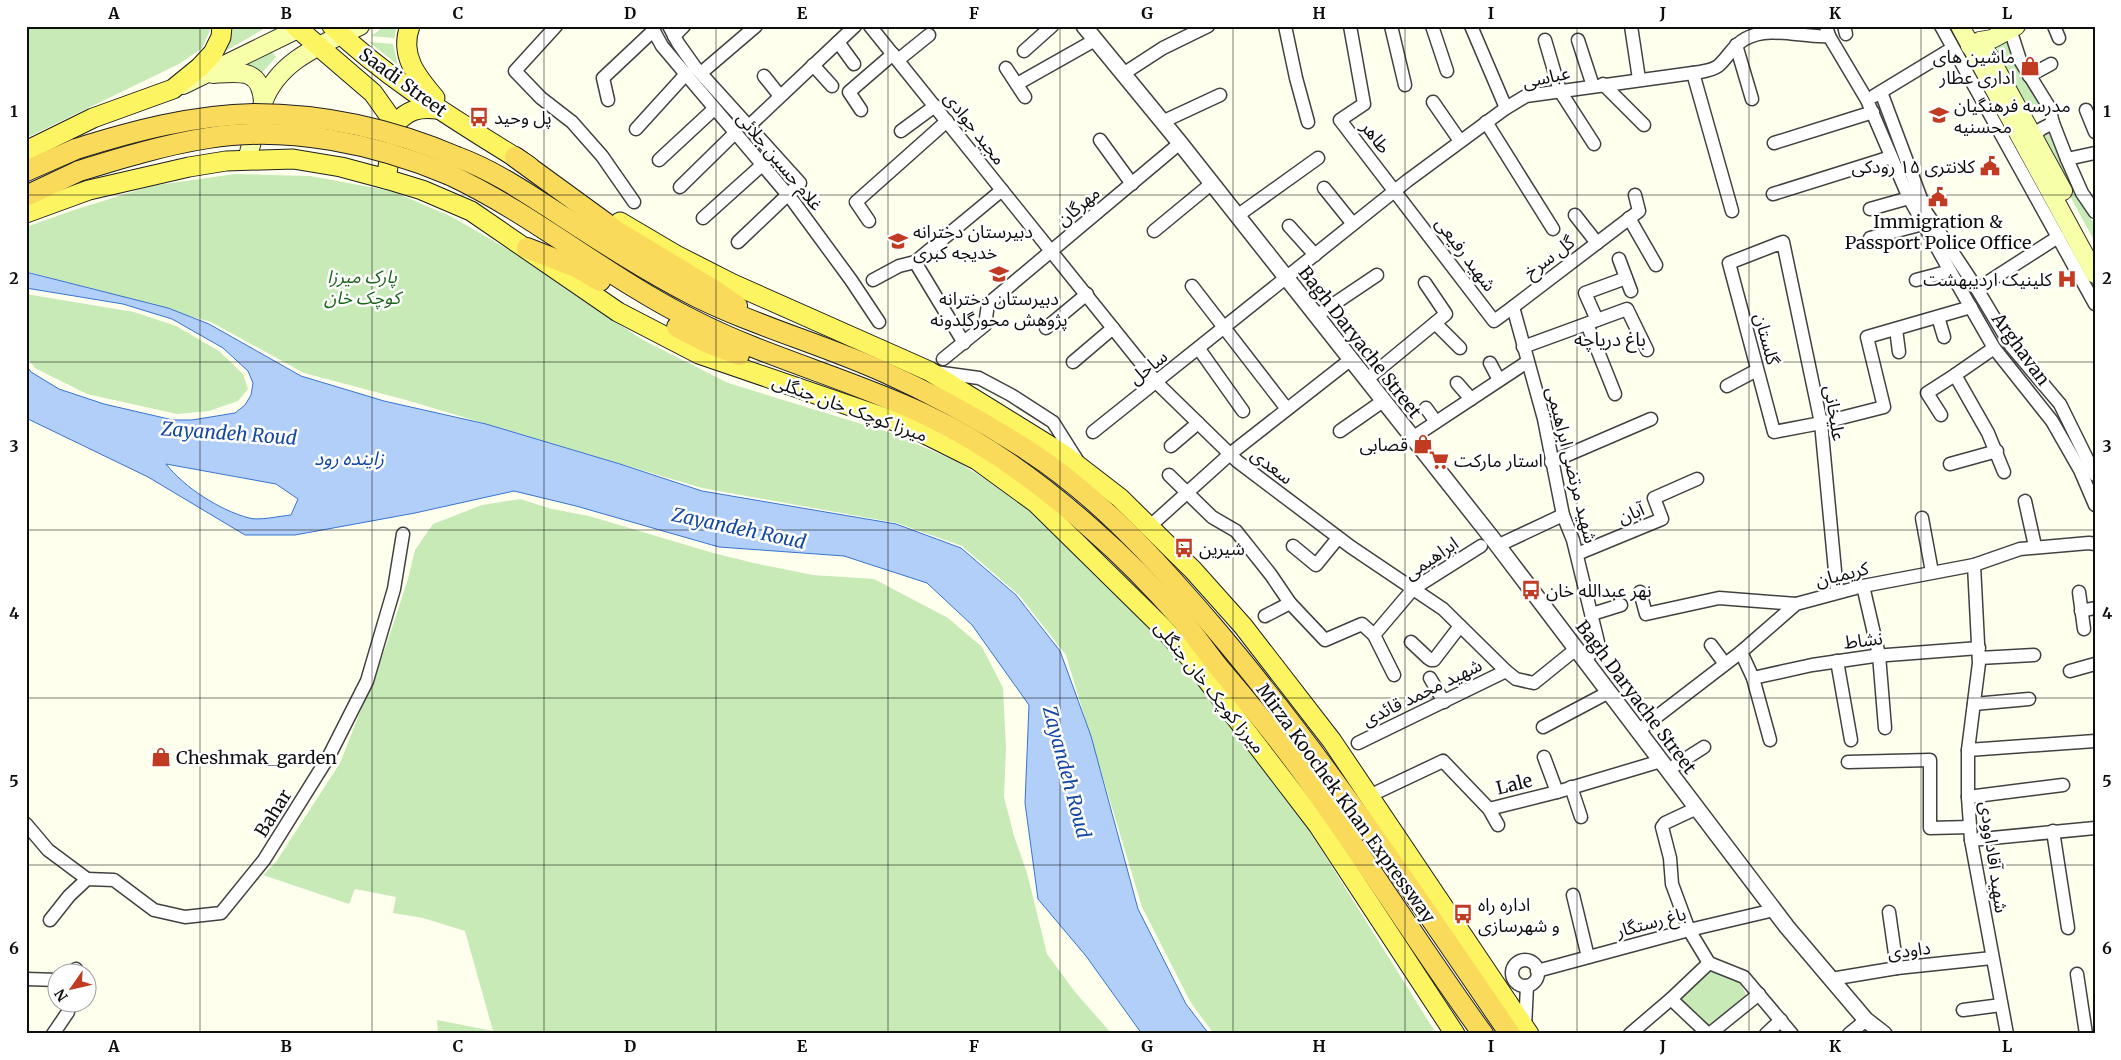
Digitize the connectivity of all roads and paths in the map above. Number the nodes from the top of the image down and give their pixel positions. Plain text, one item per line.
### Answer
1 (222, 26) edge
2 (360, 26) edge
3 (410, 26) edge
4 (556, 26) edge
5 (684, 26) edge
6 (756, 26) edge
7 (855, 26) edge
8 (1052, 26) edge
9 (1084, 26) edge
10 (1208, 26) edge
11 (1285, 26) edge
12 (1350, 26) edge
13 (1391, 26) edge
14 (1432, 26) edge
15 (1471, 26) edge
16 (1631, 26) edge
17 (1941, 26) edge
18 (1960, 26) edge
19 (1991, 26) edge
20 (299, 27) edge
21 (652, 28) edge
22 (874, 28) edge
23 (2013, 28) edge
24 (1193, 30) edge
25 (1755, 30) edge
26 (336, 31) edge
27 (671, 31) edge
28 (1828, 31) edge
29 (929, 35) dead end
30 (1095, 40) junction
31 (1545, 40) dead end
32 (1578, 40) dead end
33 (1969, 40) edge
34 (838, 42) junction
35 (1736, 45) junction
36 (316, 46) junction
37 (1024, 51) dead end
38 (896, 57) junction
39 (854, 64) dead end
40 (2051, 64) dead end
41 (813, 65) junction
42 (1006, 68) dead end
43 (1447, 71) dead end
44 (701, 73) junction
45 (1694, 73) junction
46 (686, 74) junction
47 (1123, 74) junction
48 (205, 75) junction
49 (764, 76) dead end
50 (2029, 76) junction
51 (1639, 80) junction
52 (1017, 84) junction
53 (1405, 85) dead end
54 (1598, 85) junction
55 (832, 86) dead end
56 (173, 89) junction
57 (1560, 91) junction
58 (1881, 92) junction
59 (1220, 94) dead end
60 (780, 96) junction
61 (1025, 97) dead end
62 (1752, 99) dead end
63 (608, 100) dead end
64 (263, 102) junction
65 (1433, 102) dead end
66 (935, 106) junction
67 (1870, 106) junction
68 (1506, 108) junction
69 (714, 109) junction
70 (861, 110) dead end
71 (2086, 110) dead end
72 (444, 113) junction
73 (947, 121) junction
74 (1162, 122) junction
75 (1308, 122) dead end
76 (1486, 122) junction
77 (2053, 123) junction
78 (395, 124) junction
79 (1644, 125) dead end
80 (750, 126) junction
81 (636, 129) dead end
82 (901, 131) dead end
83 (2095, 132) edge
84 (734, 133) junction
85 (2034, 136) junction
86 (1100, 140) dead end
87 (1460, 141) junction
88 (1774, 143) dead end
89 (1180, 144) junction
90 (1594, 144) dead end
91 (26, 152) edge
92 (2095, 153) edge
93 (516, 157) junction
94 (1891, 157) junction
95 (1318, 158) dead end
96 (2067, 159) junction
97 (247, 160) junction
98 (659, 160) dead end
99 (780, 160) junction
100 (454, 166) junction
101 (765, 168) junction
102 (26, 170) edge
103 (386, 179) junction
104 (1132, 184) junction
105 (1211, 184) junction
106 (680, 187) dead end
107 (1324, 188) dead end
108 (1002, 190) junction
109 (1395, 190) junction
110 (788, 194) junction
111 (1773, 194) dead end
112 (1635, 195) dead end
113 (26, 196) edge
114 (1909, 198) junction
115 (634, 202) dead end
116 (1870, 209) dead end
117 (1732, 211) dead end
118 (2052, 212) junction
119 (2095, 212) edge
120 (26, 213) edge
121 (1574, 215) dead end
122 (1237, 216) junction
123 (702, 218) dead end
124 (1629, 218) junction
125 (869, 221) dead end
126 (1353, 224) junction
127 (1923, 224) junction
128 (1289, 226) dead end
129 (1553, 229) dead end
130 (1154, 231) dead end
131 (2058, 237) junction
132 (1870, 238) dead end
133 (738, 242) dead end
134 (1783, 242) joint
135 (1597, 243) junction
136 (527, 248) junction
137 (1052, 250) junction
138 (2095, 251) edge
139 (1315, 256) junction
140 (1619, 259) dead end
141 (915, 262) junction
142 (1656, 264) dead end
143 (1950, 271) junction
144 (2095, 274) edge
145 (1377, 275) dead end
146 (1626, 278) junction
147 (1286, 279) junction
148 (873, 280) dead end
149 (1916, 280) dead end
150 (1425, 283) dead end
151 (1192, 286) dead end
152 (1977, 289) junction
153 (1631, 291) dead end
154 (1087, 294) junction
155 (2095, 304) edge
156 (1513, 307) junction
157 (1971, 307) junction
158 (1316, 316) junction
159 (1938, 317) junction
160 (759, 322) junction
161 (879, 322) dead end
162 (1592, 322) junction
163 (1435, 323) junction
164 (1046, 328) dead end
165 (1113, 328) junction
166 (1224, 329) junction
167 (1896, 329) junction
168 (1944, 337) dead end
169 (964, 343) junction
170 (1523, 347) junction
171 (1460, 348) dead end
172 (1994, 348) junction
173 (1200, 349) junction
174 (1647, 350) dead end
175 (1899, 352) dead end
176 (1350, 360) junction
177 (1073, 362) dead end
178 (1527, 362) junction
179 (1490, 363) dead end
180 (936, 365) junction
181 (1757, 370) junction
182 (825, 374) junction
183 (1955, 375) junction
184 (1366, 380) junction
185 (1499, 380) junction
186 (1157, 383) junction
187 (1458, 383) dead end
188 (1727, 386) dead end
189 (1615, 394) dead end
190 (2052, 395) junction
191 (1471, 399) junction
192 (1383, 401) junction
193 (2040, 406) junction
194 (1426, 408) dead end
195 (1287, 409) junction
196 (1243, 411) dead end
197 (1941, 415) dead end
198 (1651, 419) dead end
199 (1436, 422) junction
200 (1198, 423) junction
201 (1821, 423) junction
202 (1093, 432) dead end
203 (1340, 432) dead end
204 (1412, 438) junction
205 (1171, 446) dead end
206 (1996, 451) junction
207 (1230, 454) junction
208 (1552, 462) junction
209 (1950, 464) dead end
210 (2004, 472) dead end
211 (1169, 474) dead end
212 (2095, 475) edge
213 (1697, 479) dead end
214 (1187, 493) junction
215 (2025, 501) dead end
216 (2095, 505) edge
217 (1563, 515) junction
218 (1922, 518) dead end
219 (1149, 526) junction
220 (403, 534) dead end
221 (1338, 538) junction
222 (2095, 544) edge
223 (1293, 546) dead end
224 (1481, 546) dead end
225 (1498, 546) junction
226 (2035, 546) junction
227 (1577, 554) junction
228 (1974, 565) junction
229 (1932, 572) junction
230 (1863, 586) junction
231 (1413, 589) junction
232 (1640, 592) dead end
233 (1837, 592) junction
234 (2078, 592) dead end
235 (1290, 603) junction
236 (1796, 604) junction
237 (1621, 605) dead end
238 (2095, 608) edge
239 (2081, 611) junction
240 (1592, 614) junction
241 (1265, 616) dead end
242 (1460, 626) junction
243 (2084, 629) dead end
244 (1374, 635) junction
245 (1411, 642) dead end
246 (1711, 645) dead end
247 (1576, 649) junction
248 (1741, 652) junction
249 (1979, 653) junction
250 (2034, 655) dead end
251 (1879, 656) junction
252 (1837, 661) junction
253 (1585, 662) junction
254 (1726, 664) junction
255 (2095, 664) edge
256 (1506, 671) junction
257 (2070, 671) dead end
258 (1394, 675) dead end
259 (1430, 678) dead end
260 (1753, 678) junction
261 (1608, 692) junction
262 (2029, 698) dead end
263 (1444, 702) junction
264 (1974, 704) junction
265 (1543, 727) dead end
266 (1885, 728) dead end
267 (1638, 731) junction
268 (1770, 740) dead end
269 (1851, 740) dead end
270 (2095, 742) edge
271 (1358, 743) dead end
272 (1704, 747) dead end
273 (1968, 750) junction
274 (1544, 757) dead end
275 (1848, 762) dead end
276 (1664, 766) junction
277 (2063, 785) dead end
278 (1571, 787) junction
279 (1557, 792) junction
280 (1369, 796) junction
281 (1968, 797) junction
282 (1697, 808) junction
283 (1489, 809) junction
284 (1581, 817) dead end
285 (26, 824) edge
286 (1498, 824) dead end
287 (1970, 827) junction
288 (2095, 828) edge
289 (2053, 832) junction
290 (1971, 840) junction
291 (87, 880) junction
292 (1573, 895) dead end
293 (1774, 910) junction
294 (1889, 912) dead end
295 (50, 920) dead end
296 (2068, 928) dead end
297 (1689, 930) junction
298 (1588, 957) junction
299 (1992, 958) junction
300 (1709, 963) junction
301 (1897, 968) junction
302 (1488, 971) junction
303 (1537, 971) junction
304 (2077, 974) dead end
305 (1512, 975) junction
306 (26, 979) edge
307 (48, 980) edge
308 (1831, 980) junction
309 (1527, 986) junction
310 (1759, 994) junction
311 (1671, 999) junction
312 (2001, 1005) junction
313 (1963, 1010) dead end
314 (68, 1012) dead end
315 (1781, 1020) junction
316 (1866, 1020) junction
317 (1479, 1029) edge
318 (1522, 1032) edge
319 (53, 1034) edge
320 (1455, 1034) edge
321 (1630, 1034) edge
322 (1766, 1034) edge
323 (1792, 1034) edge
324 (1849, 1034) edge
325 (1884, 1034) edge
326 (2007, 1034) edge
327 (2086, 1034) edge

1 - 56 main road
2 - 26 main road
3 - 72 main road
4 - 115 street
5 - 27 street
6 - 44 street
7 - 34 street
8 - 37 street
9 - 30 street, Bagh Daryache Street
10 - 24 street
11 - 75 street
12 - 109 street, طاهر
13 - 53 street
14 - 43 street
15 - 68 street
16 - 51 street
17 - 33 street
18 - 33 main road
19 - 33 main road
20 - 36 main road, Saadi Street
20 - 48 main road
21 - 46 street, غلام حسین جلائی
21 - 63 street
22 - 38 street, مجید جوادی
23 - 33 main road
23 - 50 street
24 - 47 street
25 - 28 street, عباسی
25 - 35 street, عباسی
26 - 36 main road
26 - 72 main road, Saadi Street
27 - 44 street
28 - 67 street, Arghavan
29 - 38 street
30 - 47 street, Bagh Daryache Street
30 - 52 street
31 - 57 street
32 - 54 street
33 - 58 street
33 - 85 main road
33 - 118 main road
34 - 39 street
34 - 41 street
35 - 45 street, عباسی
35 - 62 street
36 - 64 main road
36 - 78 main road, Saadi Street
38 - 66 street, مجید جوادی
38 - 70 street
40 - 50 street
41 - 55 street
41 - 60 street
42 - 52 street
44 - 80 street
45 - 51 street, عباسی
45 - 117 street
46 - 69 street, غلام حسین جلائی
46 - 81 street
47 - 74 street, Bagh Daryache Street
48 - 56 main road
48 - 64 main road
49 - 60 street
50 - 77 street
51 - 54 street, عباسی
52 - 61 street
54 - 57 street, عباسی
54 - 79 street
56 - 91 main road
57 - 68 street, عباسی
57 - 90 street
58 - 67 street
58 - 152 street, Arghavan
59 - 74 street
60 - 80 street
64 - 97 main road
65 - 87 street
66 - 73 street, مجید جوادی
66 - 82 street
67 - 88 street
67 - 94 street, Arghavan
68 - 76 street, عباسی
69 - 84 street, غلام حسین جلائی
69 - 98 street
71 - 83 street
72 - 78 main road
72 - 93 main road
73 - 108 street, مجید جوادی
73 - 125 street
74 - 89 street, Bagh Daryache Street
76 - 87 street, عباسی
76 - 129 street
77 - 85 street
77 - 96 street
78 - 103 main road
80 - 99 street
84 - 101 street, غلام حسین جلائی
84 - 106 street
85 - 138 main road
86 - 104 street
87 - 109 street, عباسی
89 - 104 street, مهرگان
89 - 105 street, Bagh Daryache Street
92 - 96 street
93 - 160 highway
93 - 180 main road
94 - 111 street
94 - 114 street, Arghavan
95 - 122 street
96 - 119 street
97 - 103 main road, میرزا کوچک خان جنگلی
97 - 120 main road, میرزا کوچک خان جنگلی
99 - 101 street
99 - 110 street
100 - 102 highway, Mirza Koochek Khan Expressway, bridge
100 - 113 highway, Mirza Koochek Khan Expressway, bridge
100 - 160 highway, Mirza Koochek Khan Expressway
100 - 182 highway, Mirza Koochek Khan Expressway
101 - 110 street, غلام حسین جلائی
101 - 123 street
103 - 136 main road, میرزا کوچک خان جنگلی
104 - 137 street, مهرگان
105 - 122 street, Bagh Daryache Street
105 - 130 street
107 - 126 street
108 - 137 street, مجید جوادی
108 - 141 street
109 - 126 street, عباسی
109 - 156 street, شهید رفیعی
110 - 133 street
110 - 161 street, غلام حسین جلائی
112 - 124 street
114 - 116 street
114 - 127 street, Arghavan
118 - 131 street
118 - 144 main road
121 - 135 street
122 - 147 street, Bagh Daryache Street
124 - 135 street, گل سرخ
124 - 142 street
126 - 139 street, عباسی
127 - 132 street
127 - 143 street, Arghavan
128 - 139 street
131 - 152 street
131 - 155 street
134 - 181 street, گلستان
134 - 201 street, علیخانی
135 - 156 street, گل سرخ
136 - 182 highway
136 - 320 main road, میرزا کوچک خان جنگلی
137 - 154 street, سعدی
137 - 169 street, مهرگان
139 - 147 street, عباسی
140 - 146 street
141 - 148 street
141 - 169 street
143 - 149 street
143 - 157 street, Arghavan
145 - 158 street
146 - 153 street
146 - 162 street
147 - 158 street, Bagh Daryache Street
147 - 166 street, ساحل
150 - 163 street
151 - 166 street
152 - 190 street, Arghavan
154 - 164 street
154 - 165 street, سعدی
156 - 170 street
157 - 159 street
157 - 172 street, Arghavan
158 - 176 street, Bagh Daryache Street
159 - 167 street
159 - 168 street
160 - 318 highway, Mirza Koochek Khan Expressway
162 - 170 street
162 - 174 street
162 - 189 street
163 - 171 street
163 - 184 street
165 - 177 street
165 - 186 street, سعدی
166 - 173 street, ساحل
166 - 195 street
167 - 175 street
167 - 201 street
169 - 180 street, مهرگان
170 - 178 street
172 - 183 street
172 - 193 street, Arghavan
173 - 186 street, ساحل
173 - 196 street
176 - 184 street, Bagh Daryache Street
176 - 195 street
178 - 185 street
178 - 208 street, شهید مرتضی ابراهیمی
179 - 185 street
180 - 219 main road
181 - 188 street
181 - 201 street, گلستان
182 - 317 highway, Mirza Koochek Khan Expressway
183 - 197 street
183 - 206 street
184 - 192 street, Bagh Daryache Street
185 - 191 street
186 - 200 street, سعدی
186 - 202 street, ساحل
187 - 191 street
190 - 193 street
190 - 212 street, Arghavan
191 - 199 street
192 - 203 street
192 - 204 street, Bagh Daryache Street
193 - 216 street, Arghavan
194 - 199 street
195 - 207 street
198 - 208 street
199 - 204 street
200 - 205 street
200 - 207 street, سعدی
201 - 233 street, علیخانی
204 - 225 street, Bagh Daryache Street
206 - 209 street
206 - 210 street
207 - 214 street
207 - 221 street, سعدی
208 - 217 street, شهید مرتضی ابراهیمی
211 - 214 street
213 - 227 street, آبان
214 - 219 street
214 - 235 street
215 - 226 street
217 - 225 street
217 - 227 street, شهید مرتضی ابراهیمی
218 - 229 street
219 - 280 main road
220 - 291 street, Bahar
221 - 223 street
221 - 231 street, سعدی
222 - 226 street, کریمیان
224 - 231 street, ابراهیمی
225 - 247 street, Bagh Daryache Street
226 - 228 street, کریمیان
227 - 240 street, شهید مرتضی ابراهیمی
228 - 229 street, کریمیان
228 - 249 street, شهید آقاداوودی
229 - 230 street, کریمیان
230 - 233 street, کریمیان
230 - 251 street
231 - 242 street, سعدی
231 - 244 street, ابراهیمی
232 - 236 street
233 - 236 street, کریمیان
234 - 239 street
235 - 241 street
235 - 244 street
236 - 248 street, کریمیان
237 - 240 street
238 - 239 street
239 - 243 street
240 - 253 street, شهید مرتضی ابراهیمی
242 - 245 street
242 - 256 street, سعدی
244 - 258 street
246 - 254 street
247 - 253 street, Bagh Daryache Street
247 - 256 street, شهید محمد قائدی
248 - 254 street, کریمیان
248 - 260 street
249 - 250 street, نشاط
249 - 251 street, نشاط
249 - 264 street, شهید آقاداوودی
251 - 252 street, نشاط
251 - 266 street
252 - 260 street, نشاط
252 - 269 street
253 - 261 street, Bagh Daryache Street
254 - 267 street, کریمیان
255 - 257 street
256 - 263 street, شهید محمد قائدی
259 - 263 street
260 - 268 street
261 - 265 street
261 - 267 street, Bagh Daryache Street
262 - 264 street
263 - 271 street, شهید محمد قائدی
264 - 273 street, شهید آقاداوودی
267 - 276 street, Bagh Daryache Street
270 - 273 street
272 - 276 street, Lale
273 - 281 street, شهید آقاداوودی
274 - 279 street
275 - 287 street
276 - 278 street, Lale
276 - 282 street, Bagh Daryache Street
277 - 281 street
278 - 279 street, Lale
278 - 284 street
279 - 283 street, Lale
280 - 283 street, Lale
280 - 302 main road
281 - 287 street, شهید آقاداوودی
282 - 293 street, Bagh Daryache Street
282 - 297 street
283 - 286 street
285 - 291 street
287 - 290 street, شهید آقاداوودی
288 - 289 street
289 - 290 street
289 - 296 street
290 - 299 street, شهید آقاداوودی
291 - 295 street
292 - 298 street
293 - 297 street, باغ رستگار
293 - 308 street, Bagh Daryache Street
294 - 301 street
297 - 298 street, باغ رستگار
297 - 300 street
298 - 303 street, باغ رستگار
299 - 301 street, داودی
299 - 312 street, شهید آقاداوودی
300 - 310 street
300 - 311 street
301 - 308 street, داودی
302 - 305 street
302 - 318 main road
303 - 305 street
303 - 309 street
304 - 327 street
305 - 309 street
306 - 307 street
308 - 316 street, Bagh Daryache Street
309 - 318 street
310 - 311 street
310 - 315 street
311 - 321 street
312 - 313 street
312 - 326 street, شهید آقاداوودی
314 - 319 street
315 - 322 street
315 - 323 street
316 - 324 street
316 - 325 street, Bagh Daryache Street

